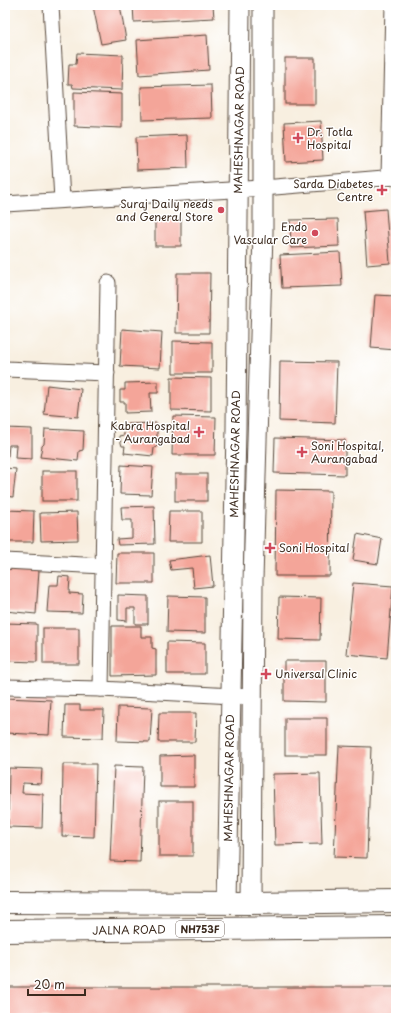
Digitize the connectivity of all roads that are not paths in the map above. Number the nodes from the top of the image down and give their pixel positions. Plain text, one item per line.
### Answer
1 (51, 5) edge
2 (240, 5) edge
3 (263, 5) edge
4 (393, 5) edge
5 (394, 40) edge
6 (392, 177) edge
7 (263, 188) junction
8 (238, 189) junction
9 (62, 200) junction
10 (5, 204) edge
11 (108, 283) dead end
12 (5, 369) edge
13 (107, 373) junction
14 (5, 561) edge
15 (103, 566) junction
16 (5, 687) edge
17 (101, 689) junction
18 (230, 695) junction
19 (252, 697) junction
20 (396, 901) edge
21 (5, 902) edge
22 (227, 903) junction
23 (251, 903) junction
24 (396, 928) edge
25 (5, 931) edge

1 - 9 street
2 - 8 street, MAHESHNAGAR ROAD
3 - 7 street, MAHESHNAGAR ROAD
4 - 5 street
5 - 6 street
6 - 7 street
7 - 8 street
7 - 19 street, MAHESHNAGAR ROAD
8 - 9 street
8 - 18 street, MAHESHNAGAR ROAD
9 - 10 street
11 - 13 street
12 - 13 street
13 - 15 street
14 - 15 street
15 - 17 street
16 - 17 street
17 - 18 street
18 - 19 street
18 - 22 street, MAHESHNAGAR ROAD
19 - 23 street, MAHESHNAGAR ROAD
20 - 23 highway
21 - 22 highway
22 - 23 highway
24 - 25 highway, JALNA ROAD / NH753F

